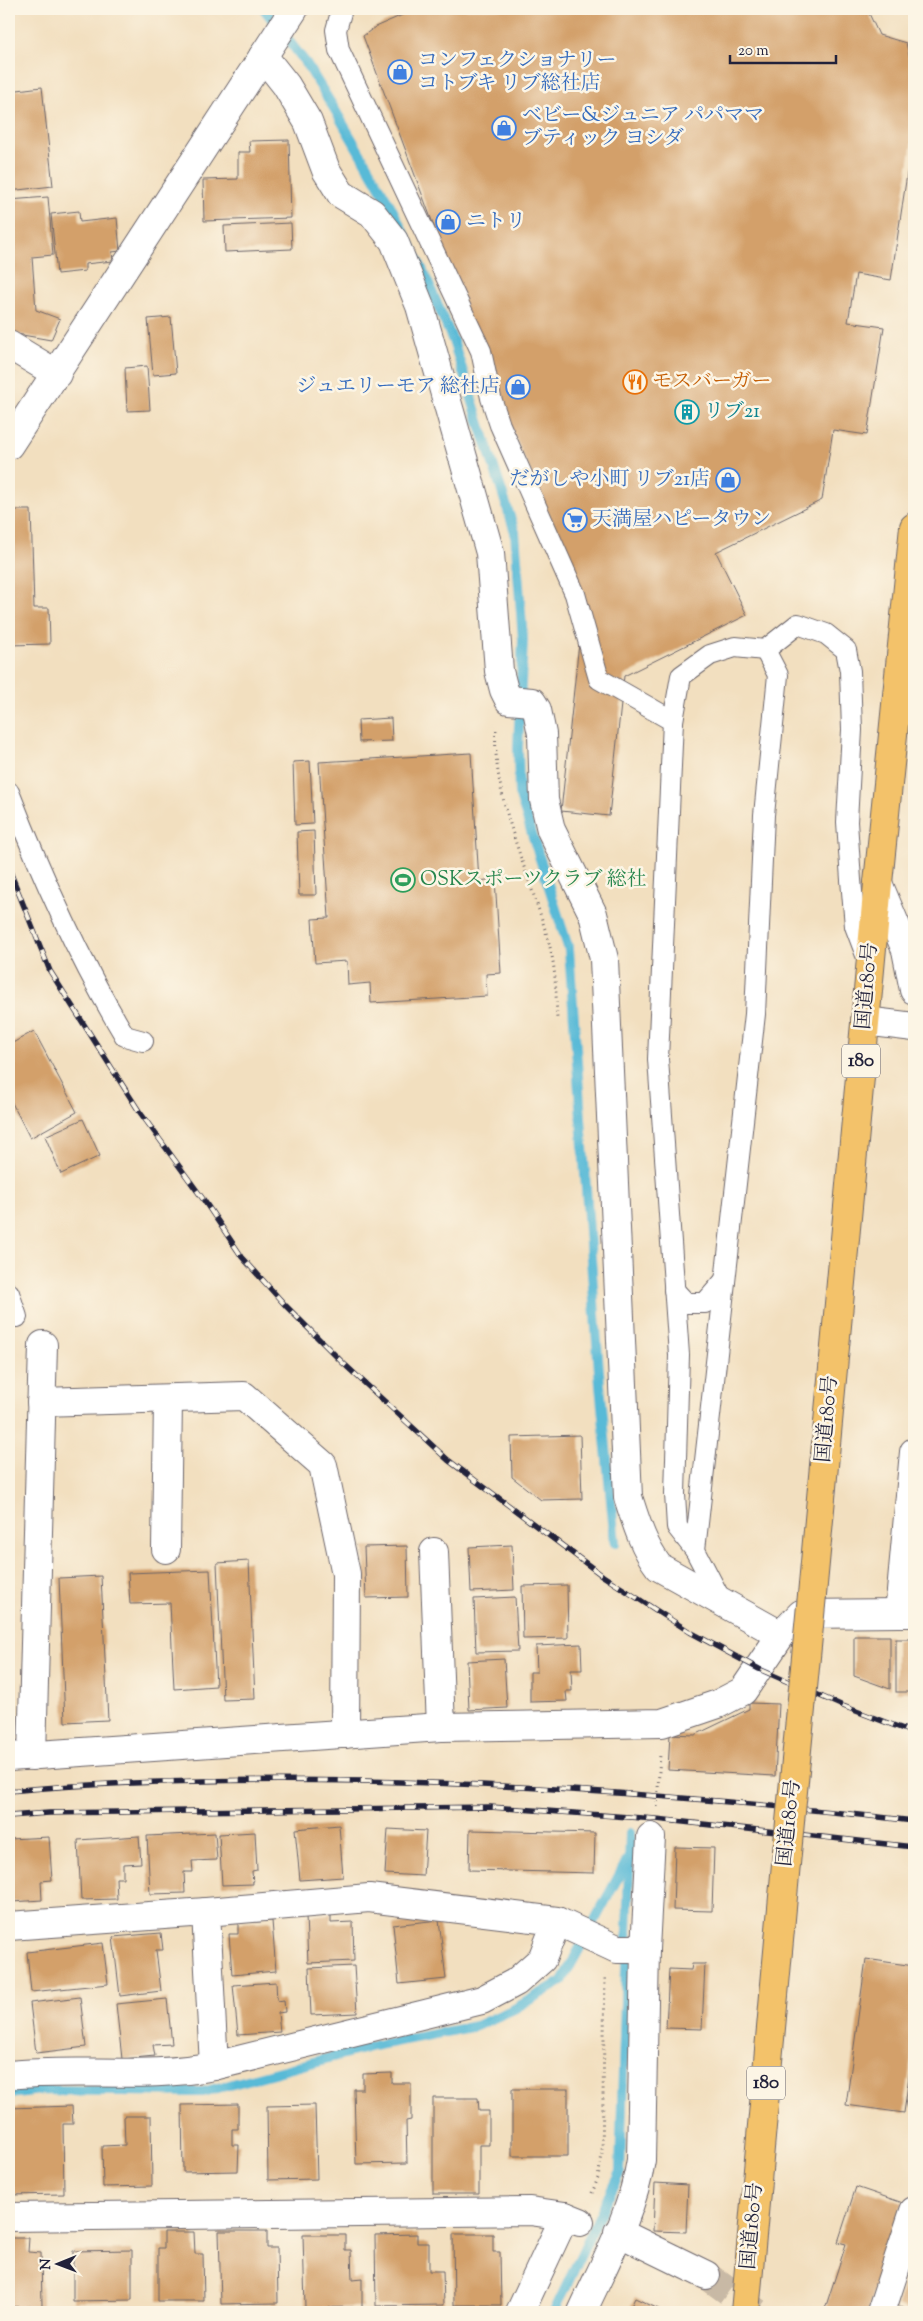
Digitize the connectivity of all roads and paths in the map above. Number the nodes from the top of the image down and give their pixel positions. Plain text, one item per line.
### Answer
1 (342, 9) edge
2 (293, 10) edge
3 (267, 50) junction
4 (9, 345) edge
5 (57, 374) junction
6 (9, 445) edge
7 (914, 527) edge
8 (766, 650) junction
9 (515, 697) junction
10 (673, 722) junction
11 (9, 792) edge
12 (878, 883) junction
13 (870, 967) junction
14 (914, 990) edge
15 (557, 1019) dead end
16 (865, 1021) junction
17 (914, 1027) edge
18 (143, 1041) dead end
19 (725, 1280) junction
20 (674, 1290) junction
21 (9, 1293) edge
22 (17, 1317) dead end
23 (43, 1345) dead end
24 (168, 1399) junction
25 (41, 1402) junction
26 (914, 1452) edge
27 (166, 1548) dead end
28 (695, 1550) junction
29 (434, 1552) dead end
30 (722, 1602) junction
31 (906, 1613) edge
32 (782, 1635) junction
33 (662, 1723) junction
34 (441, 1727) junction
35 (345, 1734) junction
36 (20, 1756) edge
37 (651, 1837) joint
38 (206, 1912) junction
39 (565, 1924) junction
40 (9, 1926) edge
41 (622, 1947) junction
42 (214, 2066) junction
43 (9, 2075) edge
44 (914, 2211) edge
45 (9, 2217) edge
46 (572, 2219) junction
47 (618, 2232) junction
48 (706, 2275) tunnel mouth
49 (520, 2312) edge
50 (582, 2312) edge
51 (745, 2312) edge
52 (881, 2312) edge

1 - 10 lane
2 - 3 street
3 - 5 street
3 - 9 street
4 - 5 street
5 - 6 street
7 - 12 highway, 国道180号 / 180
8 - 10 lane
8 - 13 lane
8 - 19 lane
9 - 15 path
9 - 30 street
10 - 20 lane
11 - 18 lane
12 - 13 highway, 国道180号 / 180
12 - 14 street
13 - 16 highway, 国道180号 / 180
16 - 17 street
16 - 51 highway, 国道180号 / 180, bridge
19 - 20 lane
19 - 28 lane
20 - 28 lane
21 - 22 lane
23 - 25 street
24 - 25 street
24 - 27 street
24 - 35 street
25 - 36 street
26 - 31 street
28 - 30 lane
29 - 34 street
30 - 32 street
31 - 32 street
32 - 33 street
33 - 34 street
33 - 37 path
34 - 35 street
35 - 36 street
37 - 41 street
38 - 39 street
38 - 40 street
38 - 42 street
39 - 41 street
39 - 42 street
41 - 46 path
41 - 47 street
42 - 43 street
44 - 52 street
45 - 46 street
46 - 49 street
47 - 48 street
47 - 50 street

